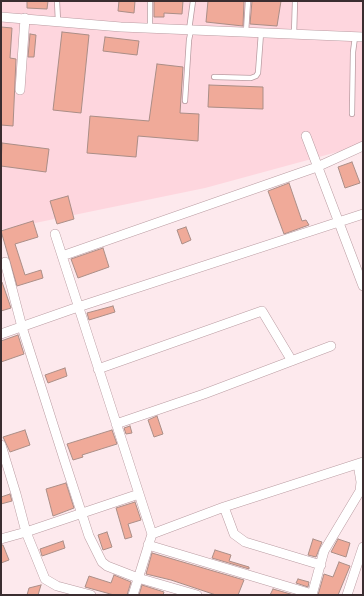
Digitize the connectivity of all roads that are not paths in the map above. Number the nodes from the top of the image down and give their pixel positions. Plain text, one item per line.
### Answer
1 (58, 1) edge
2 (150, 1) edge
3 (193, 1) edge
4 (248, 1) edge
5 (294, 1) edge
6 (1, 17) edge
7 (25, 18) junction
8 (58, 21) junction
9 (150, 28) junction
10 (190, 30) junction
11 (246, 32) junction
12 (261, 33) junction
13 (294, 34) junction
14 (359, 37) edge
15 (214, 77) dead end
16 (20, 90) dead end
17 (185, 101) dead end
18 (352, 114) dead end
19 (306, 136) dead end
20 (363, 146) edge
21 (317, 167) junction
22 (363, 214) edge
23 (338, 222) junction
24 (55, 234) dead end
25 (62, 256) junction
26 (5, 262) dead end
27 (363, 286) edge
28 (78, 307) junction
29 (22, 327) junction
30 (1, 334) edge
31 (331, 346) dead end
32 (292, 361) junction
33 (98, 369) junction
34 (116, 424) junction
35 (1, 445) edge
36 (360, 463) edge
37 (139, 494) junction
38 (224, 507) junction
39 (81, 512) junction
40 (26, 532) junction
41 (152, 534) junction
42 (1, 540) edge
43 (148, 545) junction
44 (363, 547) edge
45 (320, 565) junction
46 (138, 578) junction
47 (91, 595) edge
48 (133, 595) edge
49 (197, 595) edge
50 (312, 595) edge
51 (347, 595) edge

1 - 8 lane
2 - 9 lane
3 - 10 lane
4 - 11 lane
5 - 13 lane
6 - 7 street
7 - 8 street
7 - 16 street
8 - 9 street
9 - 10 street
10 - 11 street
10 - 17 lane
11 - 12 street
12 - 13 street
12 - 15 lane
13 - 14 street
14 - 18 lane
19 - 21 street
20 - 21 street
21 - 23 street
21 - 25 street
22 - 23 street
23 - 27 street
23 - 28 street
24 - 25 street
25 - 28 street
26 - 29 street
28 - 29 street
28 - 33 street
29 - 30 street
29 - 39 street
31 - 32 street
32 - 33 street
32 - 34 street
33 - 34 street
34 - 37 street
35 - 40 street
36 - 38 street
36 - 45 street
37 - 39 street
37 - 41 street
38 - 41 street
38 - 45 street
39 - 40 street
39 - 46 street
40 - 42 street
40 - 47 street
41 - 43 street
43 - 46 street
43 - 50 street
44 - 51 street
45 - 50 street
46 - 48 street
46 - 49 street

